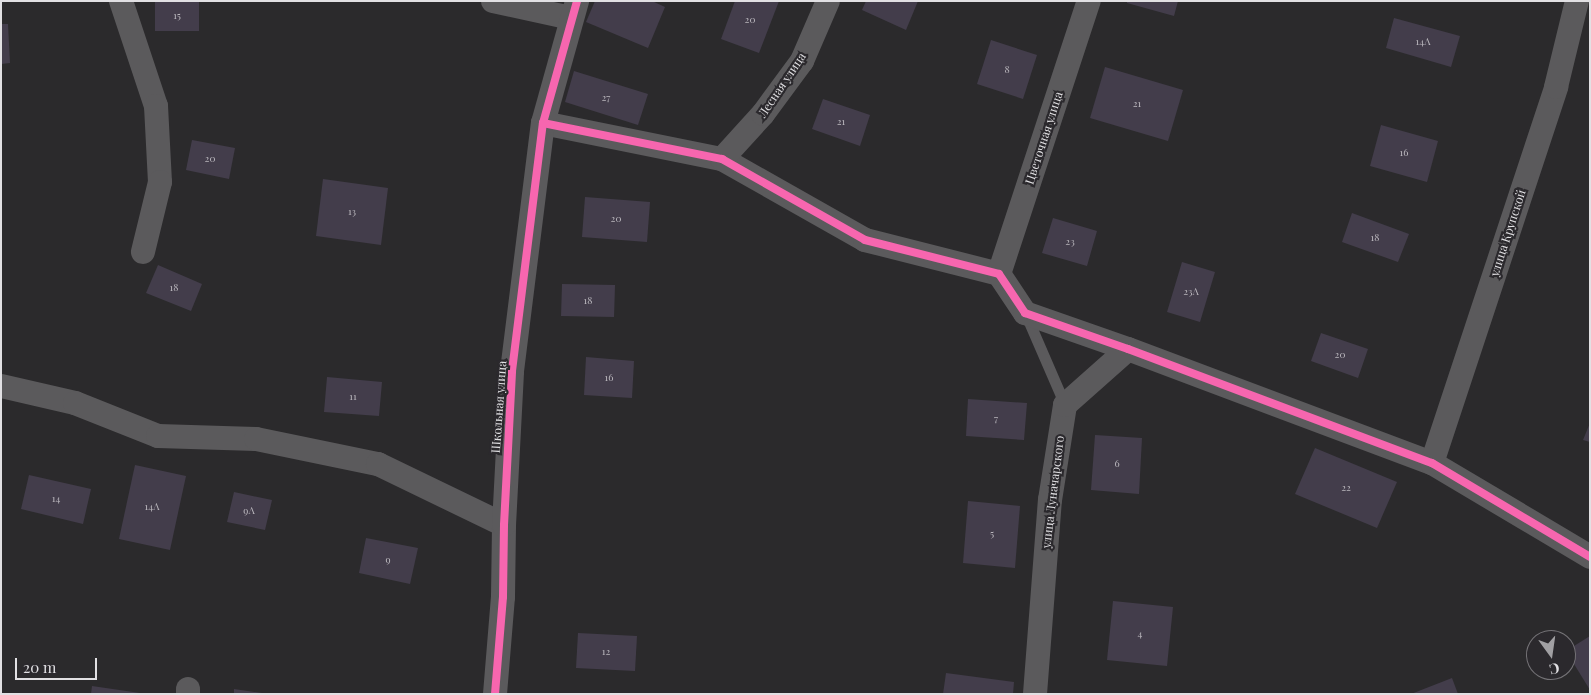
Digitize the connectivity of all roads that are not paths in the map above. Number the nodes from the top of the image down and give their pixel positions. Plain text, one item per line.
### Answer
1 (121, 1) edge
2 (493, 1) edge
3 (828, 1) edge
4 (1090, 1) edge
5 (1577, 1) edge
6 (574, 10) edge
7 (543, 123) junction
8 (722, 159) junction
9 (143, 252) dead end
10 (999, 274) junction
11 (1025, 313) junction
12 (1128, 349) junction
13 (1, 386) edge
14 (1065, 405) junction
15 (1432, 463) junction
16 (504, 525) junction
17 (1590, 557) edge
18 (495, 694) edge
19 (1035, 694) edge

1 - 9 street
2 - 6 street
3 - 8 street, Лесная улица
4 - 10 street, Цветочная улица
5 - 15 street, улица Крупской
6 - 7 street, Школьная улица
7 - 8 street
7 - 16 street, Школьная улица
8 - 10 street
10 - 11 street
11 - 12 street
11 - 14 lane
12 - 14 street
12 - 15 street
13 - 16 street
14 - 19 street, улица Луначарского
15 - 17 street
16 - 18 street, Школьная улица

